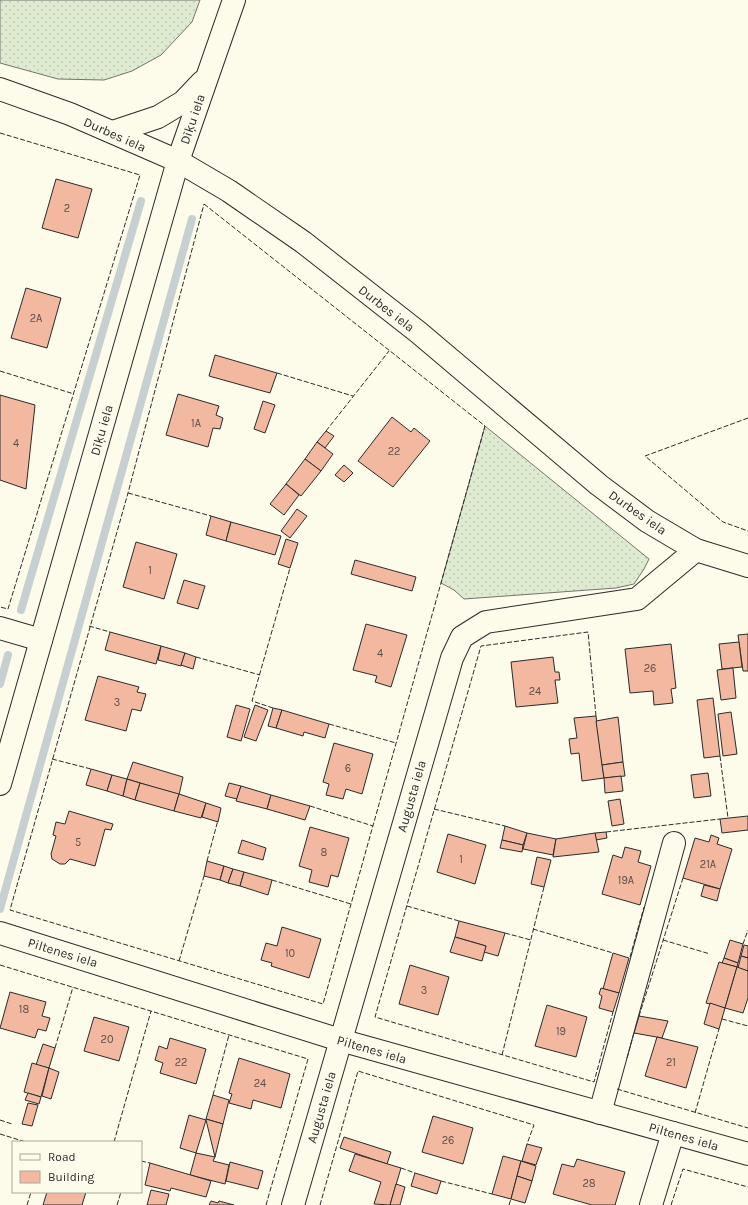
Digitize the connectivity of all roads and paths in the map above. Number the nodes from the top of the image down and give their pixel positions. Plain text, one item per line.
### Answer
1 (234, 0) edge
2 (206, 78) junction
3 (0, 89) edge
4 (113, 132) junction
5 (178, 161) junction
6 (696, 550) junction
7 (748, 566) edge
8 (0, 628) edge
9 (41, 640) junction
10 (0, 784) edge
11 (674, 843) dead end
12 (0, 933) edge
13 (340, 1040) junction
14 (600, 1113) junction
15 (673, 1133) junction
16 (748, 1154) edge
17 (293, 1205) edge
18 (651, 1205) edge

1 - 2 street, Dīķu iela
2 - 4 street, Dīķu iela
2 - 5 street, Dīķu iela
3 - 4 street, Durbes iela
4 - 5 street, Durbes iela
5 - 6 street, Durbes iela
5 - 9 street, Dīķu iela
6 - 7 street, Durbes iela
6 - 13 street, Augusta iela
8 - 9 street
9 - 10 street, Dīķu iela
11 - 14 street
12 - 13 street, Piltenes iela
13 - 14 street, Piltenes iela
13 - 17 street, Augusta iela
14 - 15 street, Piltenes iela
15 - 16 street, Piltenes iela
15 - 18 street

